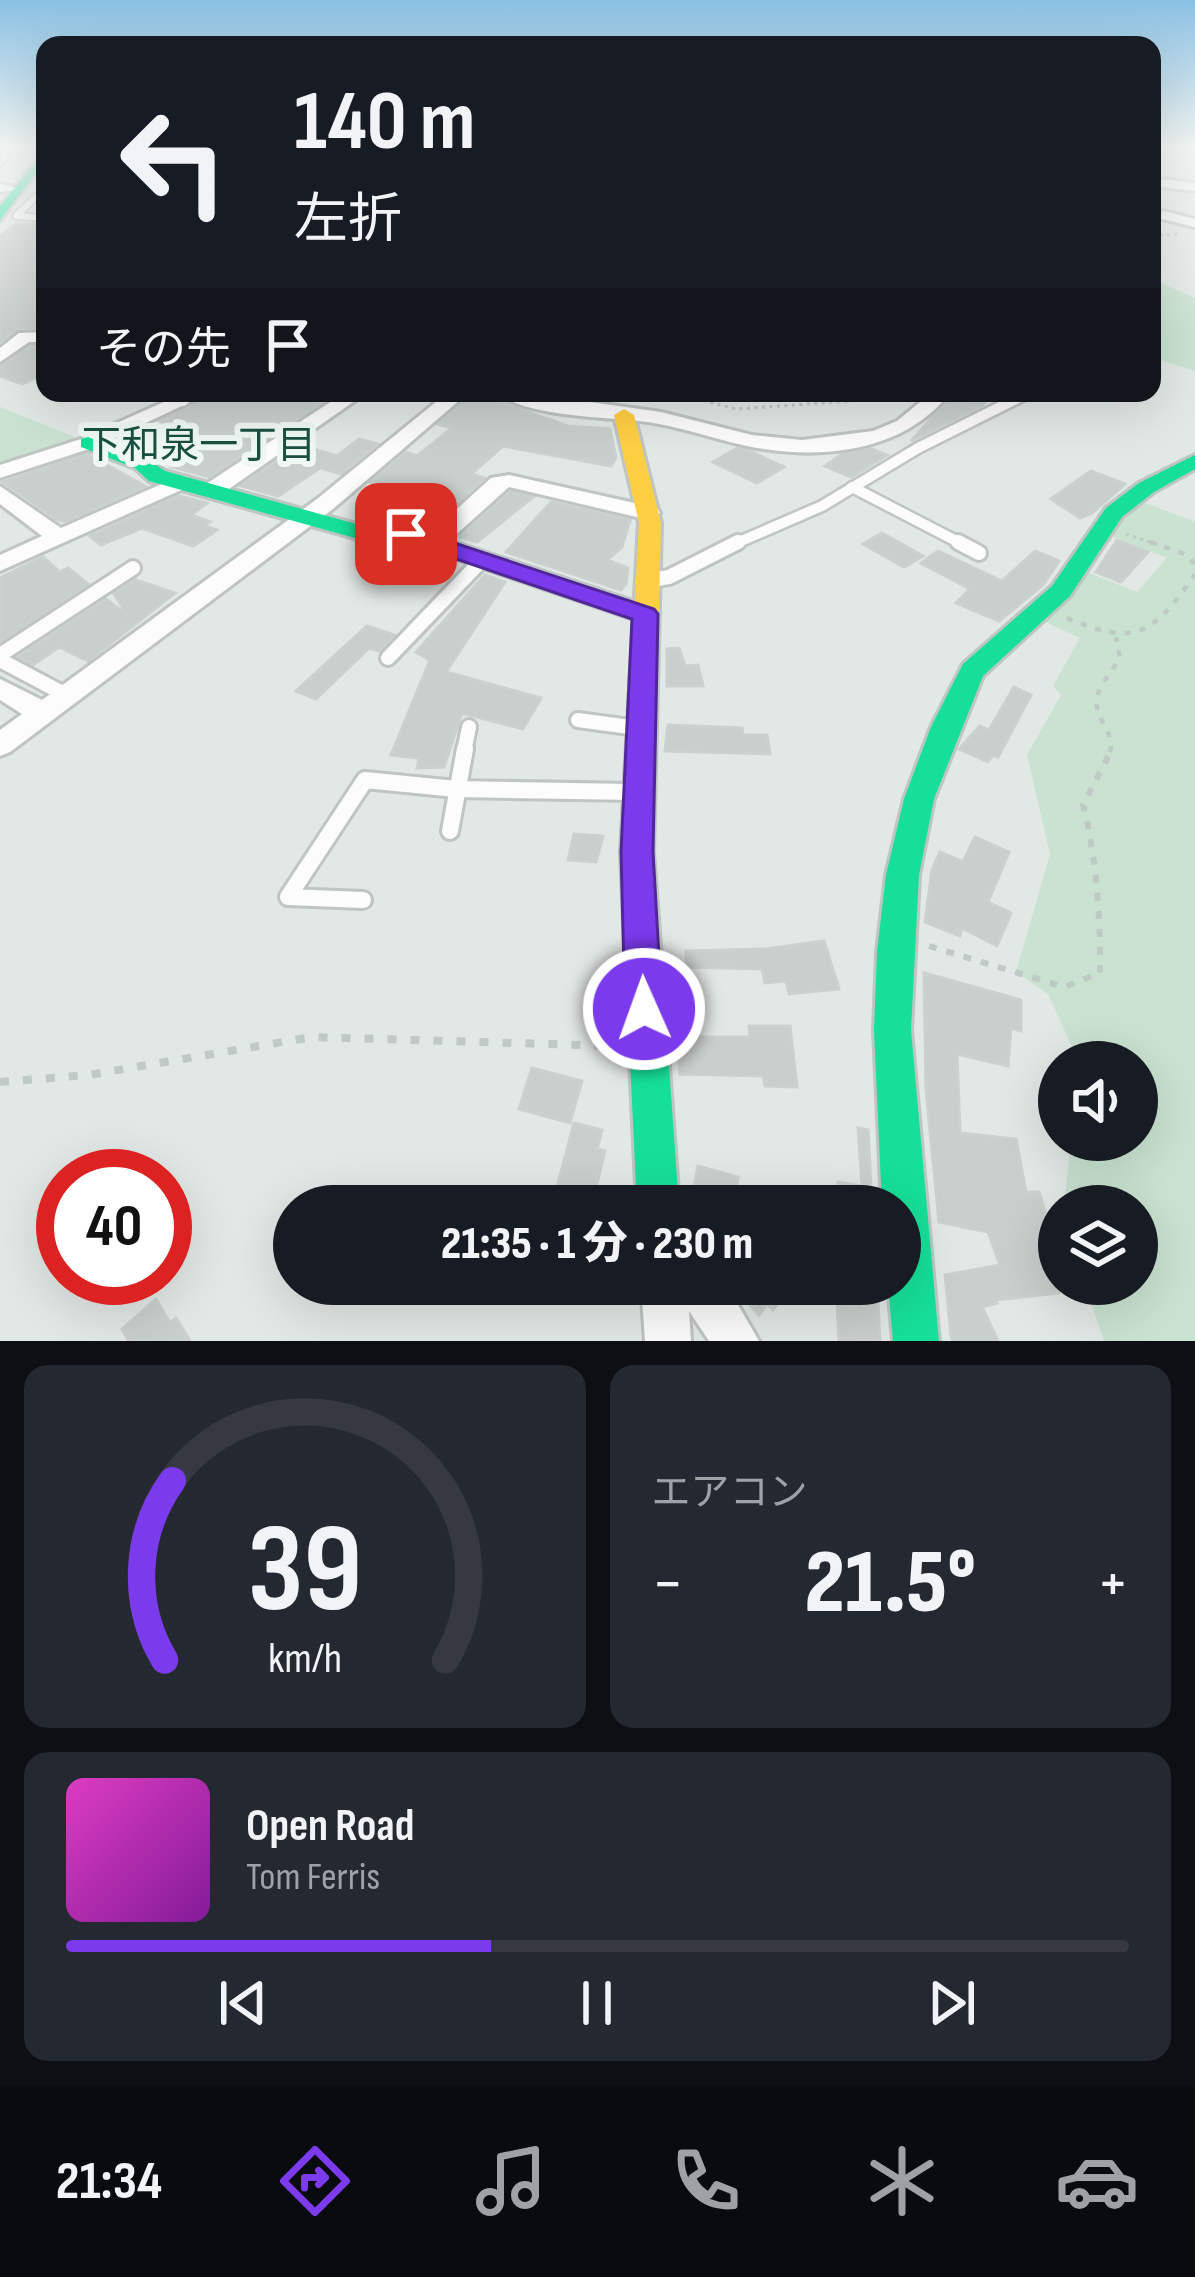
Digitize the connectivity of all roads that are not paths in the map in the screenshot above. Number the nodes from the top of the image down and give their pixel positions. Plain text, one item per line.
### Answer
1 (24, 209) edge
2 (1163, 215) dead end
3 (36, 217) edge
4 (1195, 223) edge
5 (36, 337) edge
6 (0, 356) edge
7 (180, 402) edge
8 (344, 402) edge
9 (448, 402) edge
10 (540, 402) edge
11 (934, 402) edge
12 (1008, 402) edge
13 (624, 415) junction
14 (88, 442) junction
15 (1195, 461) edge
16 (0, 472) edge
17 (180, 482) junction
18 (852, 488) junction
19 (212, 491) junction
20 (0, 493) edge
21 (649, 513) junction
22 (307, 518) junction
23 (58, 538) junction
24 (433, 543) junction
25 (979, 554) dead end
26 (482, 560) junction
27 (0, 564) edge
28 (134, 568) dead end
29 (651, 580) junction
30 (645, 614) junction
31 (0, 657) edge
32 (388, 658) dead end
33 (0, 688) edge
34 (55, 704) junction
35 (578, 720) dead end
36 (469, 727) dead end
37 (642, 729) junction
38 (0, 745) edge
39 (455, 789) junction
40 (639, 793) junction
41 (450, 831) dead end
42 (363, 900) dead end
43 (656, 1185) edge
44 (665, 1305) edge
45 (713, 1305) edge
46 (668, 1341) edge
47 (736, 1341) edge
48 (916, 1341) edge

1 - 3 lane
2 - 4 street
5 - 6 street
7 - 14 street
8 - 19 street
9 - 22 street
10 - 13 street
11 - 13 street
12 - 18 lane
13 - 21 street
14 - 16 street
14 - 17 street
15 - 48 street
17 - 19 street
17 - 23 street
18 - 25 lane
18 - 29 lane
19 - 22 street
20 - 23 street
21 - 24 street
21 - 29 street
22 - 24 street
22 - 34 street
23 - 27 street
24 - 26 street
26 - 30 street
26 - 32 lane
28 - 31 lane
29 - 30 street
30 - 37 street
31 - 34 lane
33 - 34 street
34 - 38 street
35 - 37 lane
36 - 39 lane
37 - 40 street
39 - 40 lane
39 - 41 lane
39 - 42 lane
40 - 43 street
44 - 46 street
45 - 47 street

